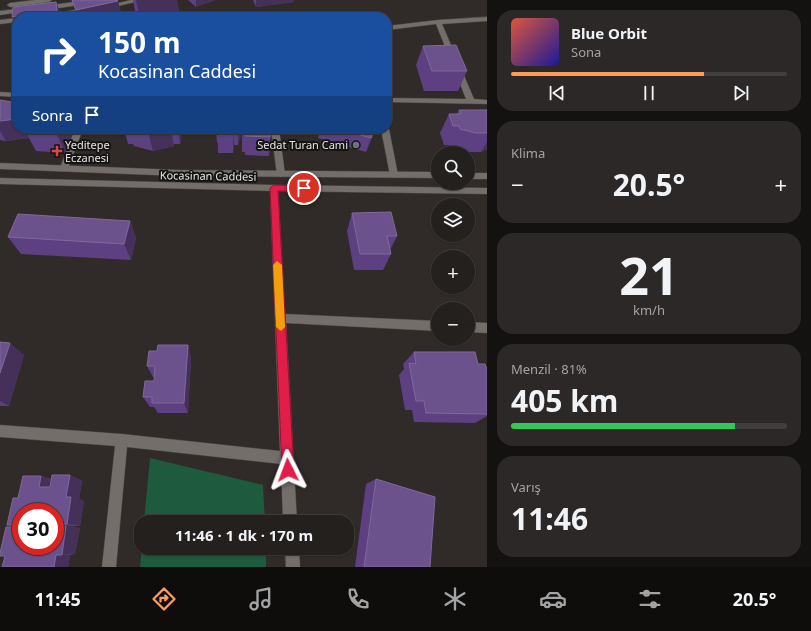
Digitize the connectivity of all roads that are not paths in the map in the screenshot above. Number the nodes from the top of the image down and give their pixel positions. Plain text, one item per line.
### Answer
1 (49, 0) edge
2 (99, 0) edge
3 (141, 0) edge
4 (15, 2) edge
5 (0, 6) edge
6 (72, 12) edge
7 (0, 13) edge
8 (487, 19) edge
9 (12, 21) edge
10 (0, 22) edge
11 (438, 22) junction
12 (392, 27) edge
13 (0, 94) edge
14 (12, 95) edge
15 (392, 100) edge
16 (471, 101) junction
17 (487, 102) edge
18 (77, 134) edge
19 (276, 134) edge
20 (386, 134) edge
21 (0, 166) edge
22 (64, 168) junction
23 (281, 174) junction
24 (394, 175) junction
25 (431, 175) edge
26 (475, 176) edge
27 (487, 176) edge
28 (0, 181) edge
29 (274, 188) junction
30 (487, 191) edge
31 (280, 318) junction
32 (431, 326) edge
33 (475, 327) edge
34 (487, 328) edge
35 (0, 431) edge
36 (122, 440) junction
37 (287, 458) junction
38 (290, 515) edge
39 (292, 555) edge
40 (109, 567) edge
41 (293, 567) edge

1 - 4 street
2 - 7 street
3 - 6 street
4 - 5 street
8 - 11 street
9 - 10 street
11 - 12 street
11 - 16 street
13 - 14 street
15 - 16 street
16 - 17 street
18 - 22 street
19 - 23 street
20 - 24 street
21 - 22 street, Kocasinan Caddesi
22 - 23 street, Kocasinan Caddesi
23 - 24 street, Kocasinan Caddesi
24 - 25 street, Kocasinan Caddesi
26 - 27 street
28 - 29 street, Kocasinan Caddesi
29 - 30 street, Kocasinan Caddesi
29 - 31 street
31 - 32 street
31 - 37 street
33 - 34 street
35 - 36 street
36 - 37 street
36 - 40 street
37 - 38 street
39 - 41 street

